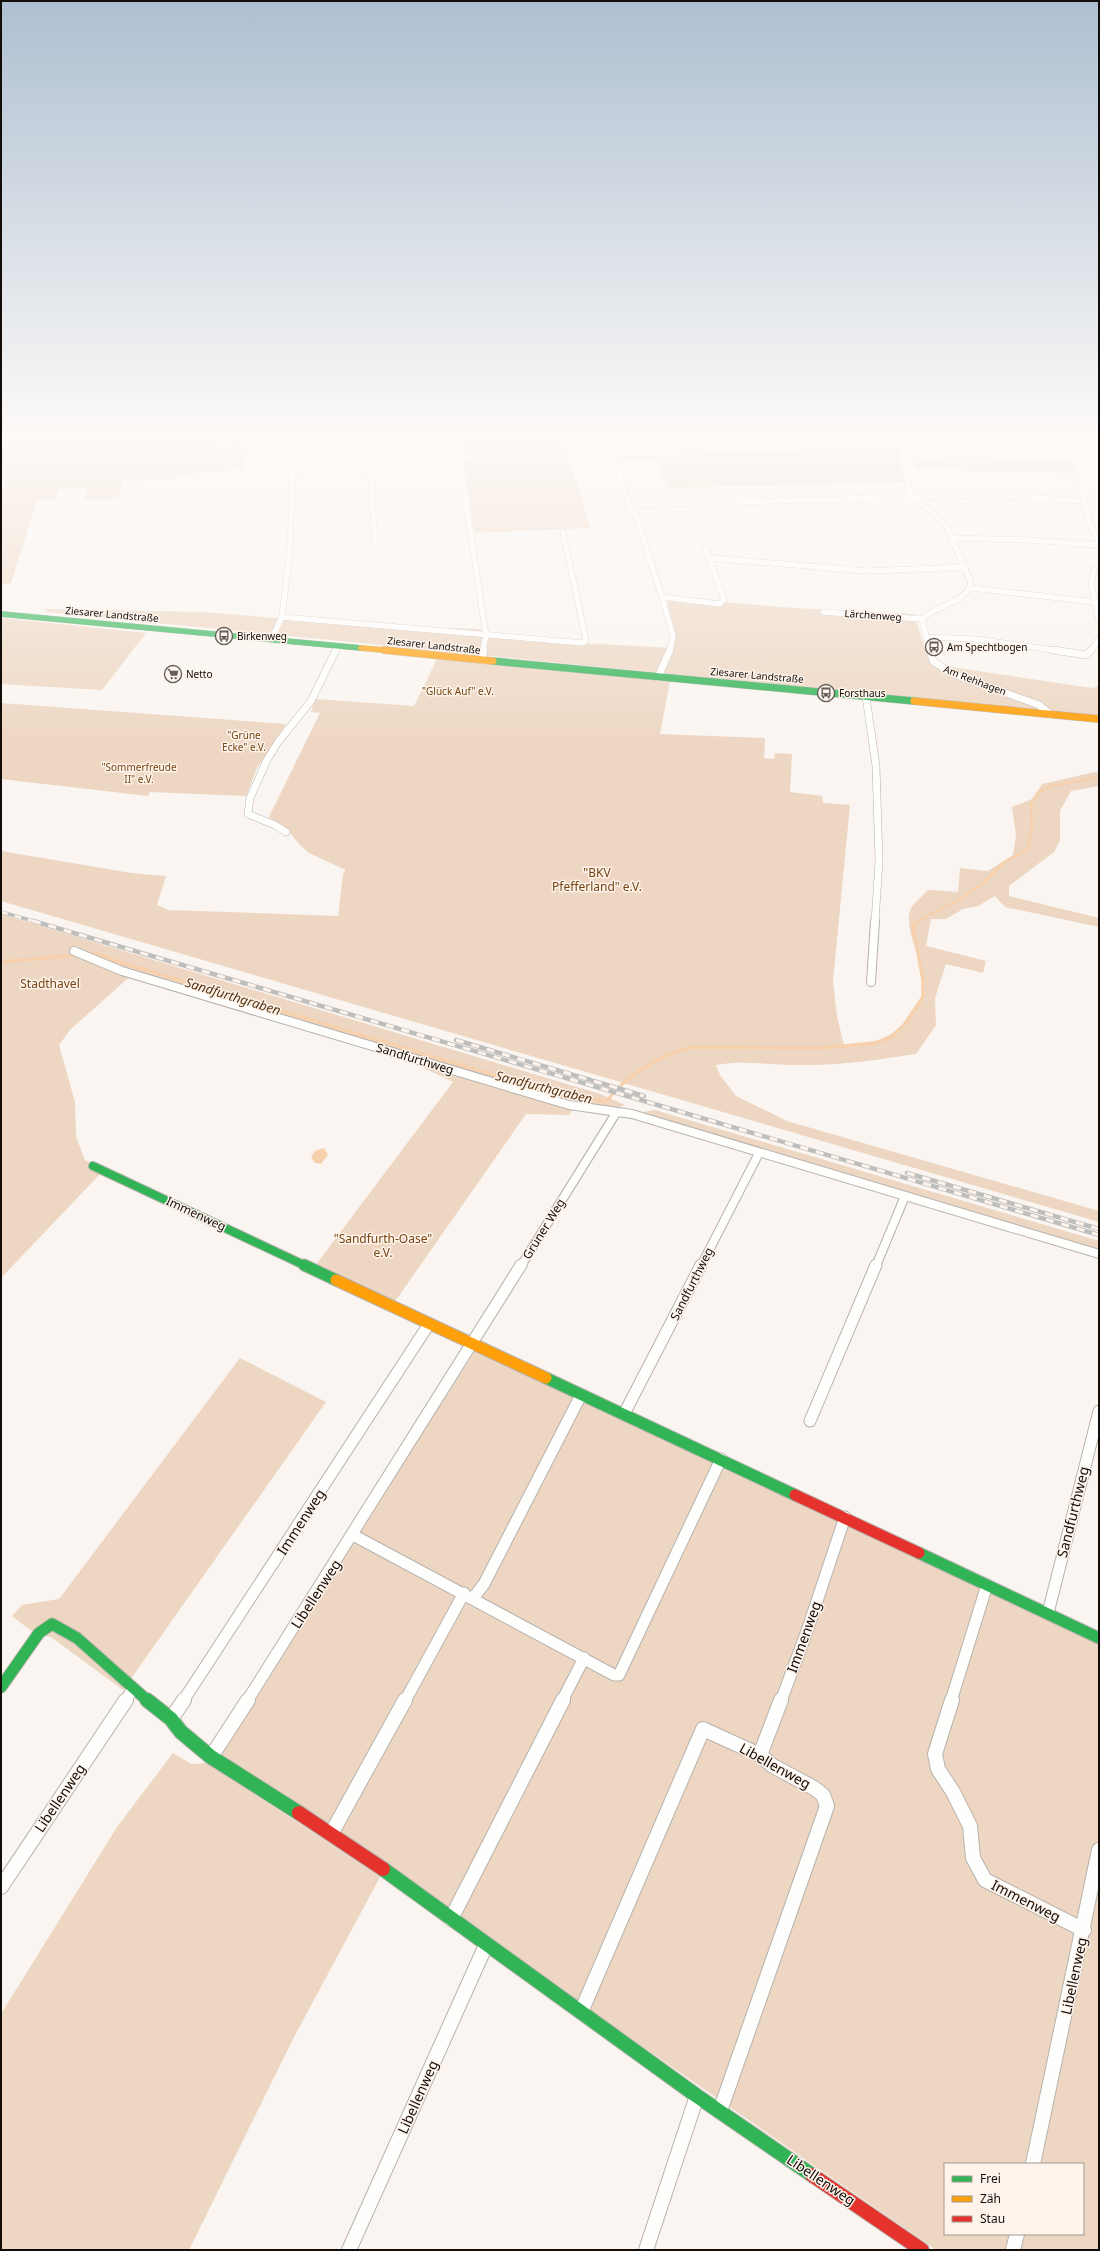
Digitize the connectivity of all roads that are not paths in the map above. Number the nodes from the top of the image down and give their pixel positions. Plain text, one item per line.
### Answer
1 (290, 542) edge
2 (472, 542) edge
3 (565, 542) edge
4 (644, 542) edge
5 (954, 542) edge
6 (1064, 542) edge
7 (1099, 544) edge
8 (705, 548) dead end
9 (709, 558) junction
10 (966, 567) junction
11 (1094, 570) dead end
12 (971, 588) junction
13 (662, 597) junction
14 (1095, 602) junction
15 (823, 612) dead end
16 (1, 614) edge
17 (282, 617) junction
18 (1099, 618) edge
19 (922, 619) junction
20 (486, 635) junction
21 (926, 638) junction
22 (1099, 639) edge
23 (271, 640) junction
24 (338, 646) junction
25 (482, 660) junction
26 (658, 677) junction
27 (866, 697) junction
28 (1050, 714) junction
29 (1099, 720) edge
30 (286, 832) dead end
31 (74, 951) dead end
32 (871, 982) dead end
33 (616, 1113) junction
34 (759, 1153) junction
35 (93, 1166) dead end
36 (905, 1196) junction
37 (1099, 1254) edge
38 (429, 1324) junction
39 (472, 1344) junction
40 (582, 1395) junction
41 (1099, 1411) edge
42 (624, 1414) junction
43 (810, 1421) dead end
44 (721, 1460) junction
45 (845, 1517) junction
46 (354, 1535) junction
47 (987, 1585) junction
48 (469, 1596) junction
49 (1048, 1614) junction
50 (1099, 1638) edge
51 (584, 1658) junction
52 (1, 1687) edge
53 (133, 1690) junction
54 (170, 1719) junction
55 (760, 1755) junction
56 (211, 1757) junction
57 (330, 1834) junction
58 (1099, 1850) edge
59 (1, 1887) edge
60 (450, 1919) junction
61 (1084, 1930) junction
62 (486, 1945) junction
63 (580, 2013) junction
64 (697, 2096) junction
65 (720, 2111) junction
66 (1033, 2163) edge
67 (1017, 2235) edge
68 (349, 2250) edge
69 (646, 2250) edge
70 (922, 2250) edge
71 (1013, 2250) edge

1 - 17 street
2 - 20 street
3 - 20 street, Ziesarer Landstraße
4 - 13 street
5 - 10 street
6 - 7 street
8 - 9 street
9 - 10 street
9 - 13 street
10 - 12 street
11 - 14 street
12 - 14 street
12 - 19 street
13 - 26 street
14 - 18 street
15 - 19 street, Lärchenweg
16 - 23 street, Ziesarer Landstraße
17 - 20 street, Ziesarer Landstraße
17 - 23 street
19 - 21 street, Am Rehhagen
20 - 25 street
21 - 22 street
21 - 28 street, Am Rehhagen
23 - 24 street, Ziesarer Landstraße
24 - 25 street, Ziesarer Landstraße
24 - 30 street
25 - 26 street, Ziesarer Landstraße
26 - 27 street, Ziesarer Landstraße
27 - 28 street, Ziesarer Landstraße
27 - 32 street
28 - 29 street, Ziesarer Landstraße
31 - 33 street, Sandfurthweg
33 - 34 street, Sandfurthweg
33 - 39 street, Grüner Weg
34 - 36 street, Sandfurthweg
34 - 42 street, Sandfurthweg
35 - 38 street, Immenweg
36 - 37 street, Sandfurthweg
36 - 43 street
38 - 39 street, Immenweg
38 - 54 street, Immenweg
39 - 40 street, Immenweg
39 - 46 street
40 - 42 street, Immenweg
40 - 48 street
41 - 49 street, Sandfurthweg
42 - 44 street, Immenweg
44 - 45 street, Immenweg
44 - 51 street
45 - 47 street, Immenweg
45 - 55 street, Immenweg
46 - 48 street
46 - 56 street, Libellenweg
47 - 49 street, Immenweg
47 - 61 street, Immenweg
48 - 51 street
48 - 57 street
49 - 50 street, Immenweg
51 - 60 street
52 - 53 street, Libellenweg
53 - 54 street, Libellenweg
53 - 59 street, Libellenweg
54 - 56 street, Libellenweg
55 - 63 street, Libellenweg
55 - 65 street, Libellenweg
56 - 57 street, Libellenweg
57 - 60 street, Libellenweg
58 - 61 street
60 - 62 street, Libellenweg
61 - 66 street, Libellenweg
62 - 63 street, Libellenweg
62 - 68 street, Libellenweg
63 - 64 street, Libellenweg
64 - 65 street, Libellenweg
64 - 69 street
65 - 70 street, Libellenweg
67 - 71 street

